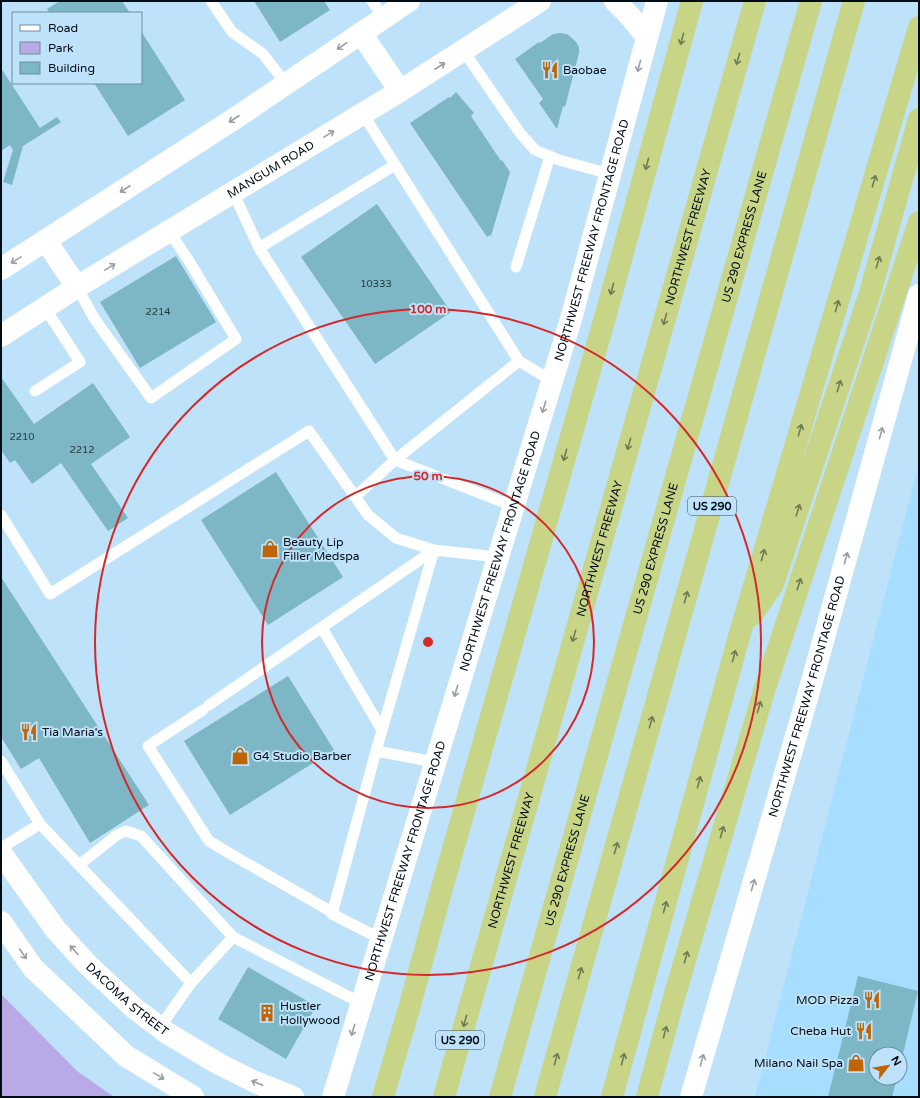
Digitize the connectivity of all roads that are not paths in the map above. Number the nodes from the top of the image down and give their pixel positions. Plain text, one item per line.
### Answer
1 (211, 1) edge
2 (409, 1) edge
3 (540, 1) edge
4 (615, 1) edge
5 (657, 1) edge
6 (692, 1) edge
7 (755, 1) edge
8 (811, 1) edge
9 (854, 1) edge
10 (378, 10) edge
11 (919, 27) edge
12 (361, 33) junction
13 (647, 37) junction
14 (463, 50) junction
15 (286, 84) junction
16 (400, 91) junction
17 (363, 114) junction
18 (919, 119) edge
19 (550, 156) junction
20 (395, 165) junction
21 (610, 174) junction
22 (233, 192) junction
23 (919, 222) edge
24 (169, 231) junction
25 (46, 241) junction
26 (259, 248) junction
27 (516, 267) dead end
28 (1, 269) edge
29 (77, 287) junction
30 (919, 295) edge
31 (45, 308) junction
32 (1, 336) edge
33 (519, 361) junction
34 (552, 381) junction
35 (35, 391) dead end
36 (395, 460) junction
37 (355, 497) junction
38 (513, 506) junction
39 (1, 515) edge
40 (434, 550) junction
41 (498, 557) junction
42 (322, 628) junction
43 (740, 633) junction
44 (382, 730) junction
45 (376, 751) junction
46 (1, 761) edge
47 (435, 762) junction
48 (40, 824) junction
49 (1, 848) edge
50 (1, 853) edge
51 (79, 865) junction
52 (332, 912) junction
53 (1, 922) edge
54 (234, 937) junction
55 (381, 939) junction
56 (191, 983) junction
57 (361, 1003) junction
58 (160, 1027) junction
59 (193, 1097) edge
60 (293, 1097) edge
61 (333, 1097) edge
62 (383, 1097) edge
63 (444, 1097) edge
64 (500, 1097) edge
65 (545, 1097) edge
66 (612, 1097) edge
67 (647, 1097) edge
68 (691, 1097) edge

1 - 15 lane
2 - 10 main road
3 - 14 main road, MANGUM ROAD
4 - 13 main road
5 - 13 main road, NORTHWEST FREEWAY FRONTAGE ROAD
6 -> 62 highway
7 -> 63 highway, NORTHWEST FREEWAY / US 290
8 - 64 highway, US 290 EXPRESS LANE
65 -> 9 highway, US 290
10 - 12 main road
43 -> 11 highway
12 -> 15 main road
12 - 16 main road
13 -> 21 main road, NORTHWEST FREEWAY FRONTAGE ROAD
16 -> 14 main road, MANGUM ROAD
14 - 19 lane
15 -> 25 main road
16 - 17 main road, MANGUM ROAD
17 - 20 lane
22 -> 17 main road, MANGUM ROAD
43 -> 18 highway
19 - 21 lane
19 - 27 lane
20 - 26 lane
20 - 33 lane
21 - 34 main road, NORTHWEST FREEWAY FRONTAGE ROAD
22 - 24 main road, MANGUM ROAD
22 - 26 lane
67 -> 23 highway
29 -> 24 main road, MANGUM ROAD
24 - 29 lane
25 -> 28 main road
25 - 29 main road
26 - 36 lane
29 - 31 main road, MANGUM ROAD
68 -> 30 main road, NORTHWEST FREEWAY FRONTAGE ROAD
31 - 32 main road, MANGUM ROAD
31 - 35 lane
33 - 34 lane
33 - 36 lane
34 -> 38 main road, NORTHWEST FREEWAY FRONTAGE ROAD
36 - 37 lane
36 - 38 lane
37 - 39 lane
37 - 40 lane
38 - 41 main road, NORTHWEST FREEWAY FRONTAGE ROAD
40 - 41 lane
40 - 42 lane
40 - 44 lane
41 -> 47 main road, NORTHWEST FREEWAY FRONTAGE ROAD
42 - 44 lane
42 - 52 lane
66 -> 43 highway
44 - 45 lane
45 - 47 lane
45 - 52 lane
46 - 48 lane
47 - 55 main road, NORTHWEST FREEWAY FRONTAGE ROAD
48 - 49 lane
48 - 51 lane
58 -> 50 main road, DACOMA STREET
51 - 54 lane
51 - 56 lane
52 - 55 lane
53 -> 59 main road
54 - 56 lane
54 - 57 lane
55 - 57 main road, NORTHWEST FREEWAY FRONTAGE ROAD
56 - 58 lane
57 -> 61 main road, NORTHWEST FREEWAY FRONTAGE ROAD
60 -> 58 main road, DACOMA STREET

